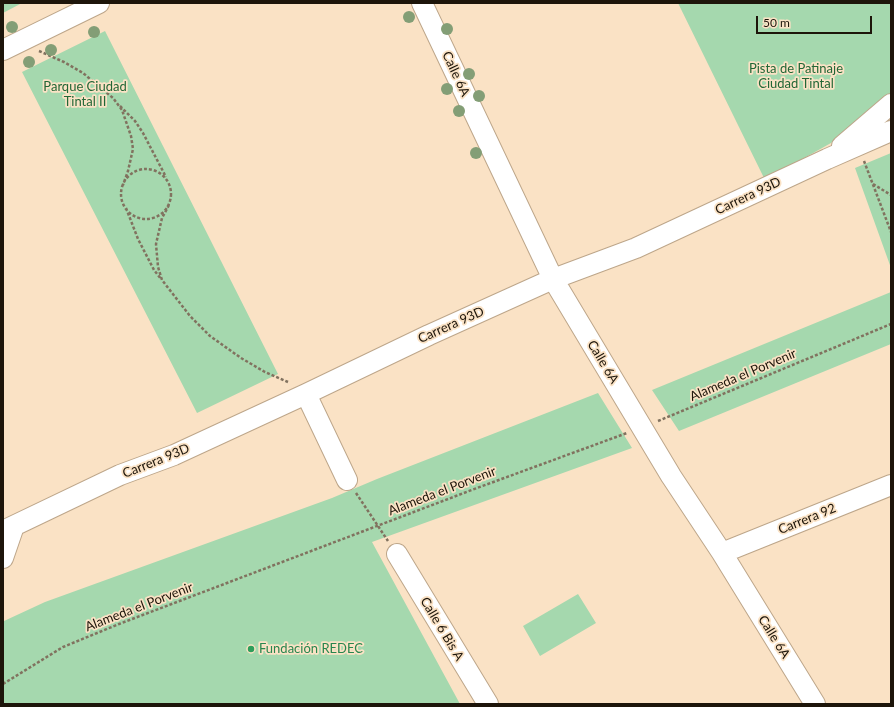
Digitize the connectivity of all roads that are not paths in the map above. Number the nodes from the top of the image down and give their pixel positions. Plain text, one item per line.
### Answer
1 (100, 3) edge
2 (422, 3) edge
3 (8, 47) edge
4 (891, 104) edge
5 (891, 131) edge
6 (827, 159) junction
7 (553, 279) junction
8 (306, 394) junction
9 (347, 480) dead end
10 (891, 485) edge
11 (8, 529) edge
12 (722, 553) junction
13 (397, 554) dead end
14 (3, 558) edge
15 (488, 704) edge
16 (816, 704) edge

1 - 3 street
2 - 7 street, Calle 6A
4 - 6 street
5 - 6 street, Carrera 93D
6 - 7 street, Carrera 93D
7 - 8 street, Carrera 93D
7 - 12 street, Calle 6A
8 - 9 street
8 - 11 street, Carrera 93D
10 - 12 street, Carrera 92
11 - 14 street, Carrera 93D
12 - 16 street, Calle 6A
13 - 15 street, Calle 6 Bis A

